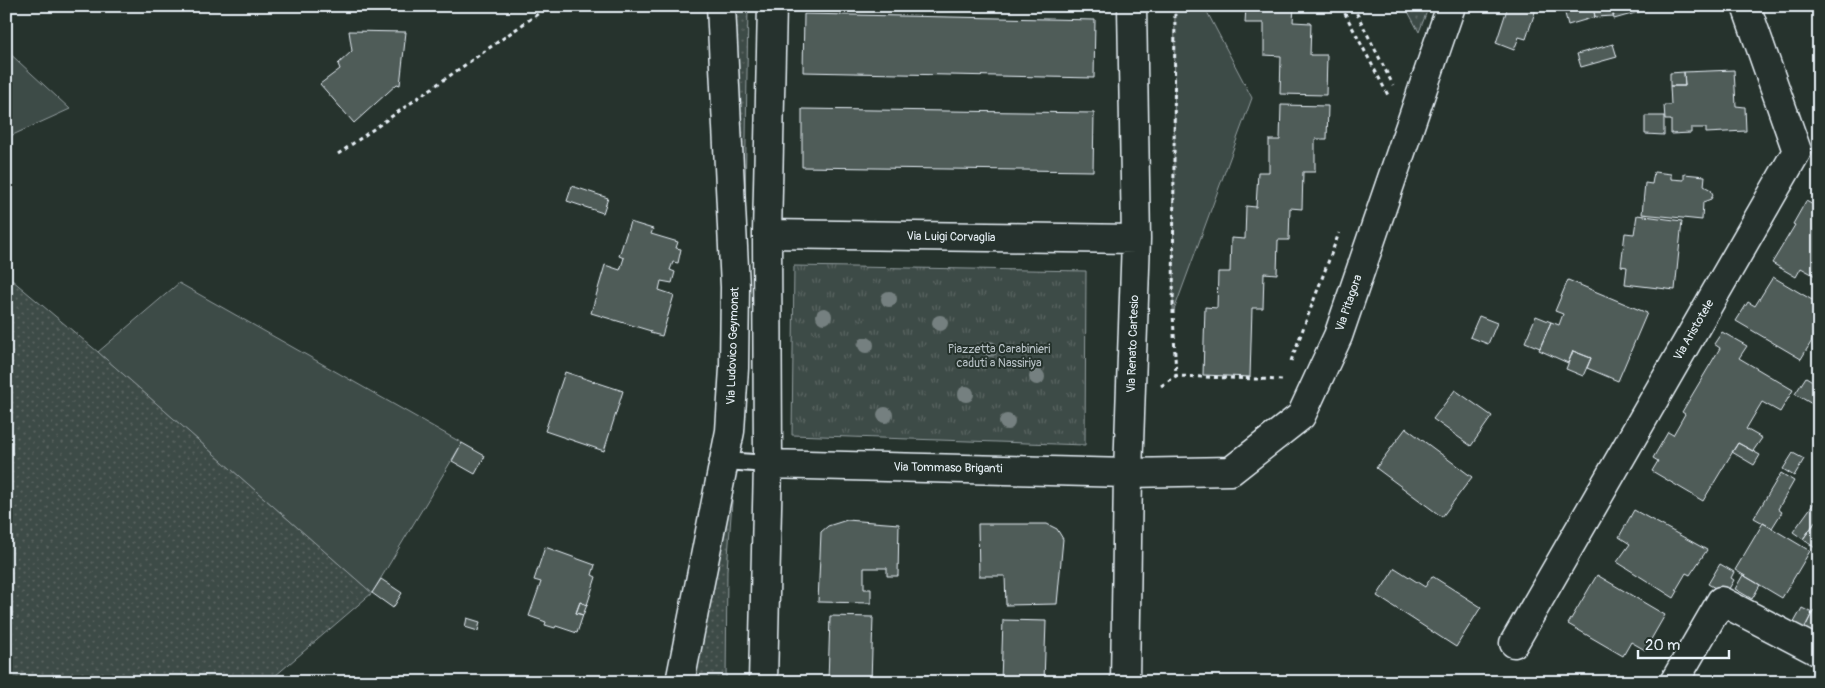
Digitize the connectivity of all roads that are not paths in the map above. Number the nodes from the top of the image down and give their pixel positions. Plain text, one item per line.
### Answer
1 (721, 6) edge
2 (772, 6) edge
3 (1132, 6) edge
4 (1451, 6) edge
5 (1746, 6) edge
6 (767, 234) junction
7 (1136, 239) junction
8 (724, 461) junction
9 (768, 464) junction
10 (1128, 473) junction
11 (1514, 643) dead end
12 (1819, 652) edge
13 (680, 682) edge
14 (764, 682) edge
15 (1125, 682) edge
16 (1674, 682) edge

1 - 8 street, Via Ludovico Geymonat
2 - 6 street
3 - 7 street, Via Renato Cartesio
4 - 10 street, Via Pitagora
5 - 11 street, Via Aristotele
6 - 7 street, Via Luigi Corvaglia
6 - 9 street
7 - 10 street, Via Renato Cartesio
8 - 9 lane
8 - 13 street, Via Ludovico Geymonat
9 - 10 street, Via Tommaso Briganti
9 - 14 street
10 - 15 street, Via Renato Cartesio
12 - 16 street

